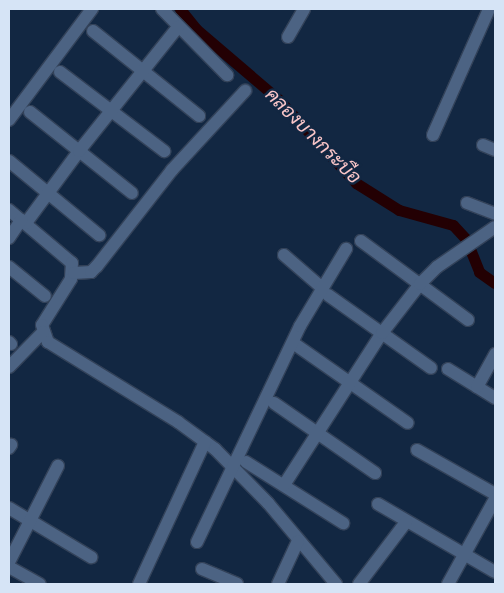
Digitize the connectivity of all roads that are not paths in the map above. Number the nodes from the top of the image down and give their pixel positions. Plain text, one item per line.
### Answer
1 (92, 9) edge
2 (162, 9) edge
3 (304, 9) edge
4 (489, 9) edge
5 (178, 26) junction
6 (93, 31) dead end
7 (288, 37) dead end
8 (143, 70) junction
9 (60, 72) dead end
10 (227, 75) dead end
11 (245, 91) dead end
12 (112, 109) junction
13 (30, 112) dead end
14 (199, 116) dead end
15 (9, 120) edge
16 (433, 135) dead end
17 (79, 151) junction
18 (164, 152) dead end
19 (9, 161) edge
20 (47, 192) junction
21 (132, 193) dead end
22 (467, 203) dead end
23 (9, 210) edge
24 (495, 214) edge
25 (23, 221) junction
26 (492, 229) edge
27 (99, 235) dead end
28 (9, 238) edge
29 (361, 241) dead end
30 (346, 248) dead end
31 (284, 255) dead end
32 (9, 267) edge
33 (74, 273) junction
34 (420, 284) junction
35 (324, 291) junction
36 (45, 296) dead end
37 (468, 320) dead end
38 (43, 332) junction
39 (382, 333) junction
40 (296, 345) dead end
41 (495, 354) edge
42 (9, 367) edge
43 (431, 368) dead end
44 (448, 370) dead end
45 (351, 382) junction
46 (477, 387) junction
47 (495, 398) edge
48 (274, 403) dead end
49 (408, 423) dead end
50 (318, 432) junction
51 (205, 442) junction
52 (417, 450) dead end
53 (246, 462) dead end
54 (233, 465) junction
55 (58, 466) dead end
56 (375, 473) dead end
57 (284, 485) junction
58 (495, 494) edge
59 (495, 499) edge
60 (378, 504) dead end
61 (9, 508) edge
62 (30, 521) junction
63 (406, 522) junction
64 (343, 523) dead end
65 (298, 541) junction
66 (197, 542) dead end
67 (466, 554) junction
68 (91, 556) dead end
69 (11, 567) edge
70 (202, 569) dead end
71 (495, 572) edge
72 (9, 583) edge
73 (364, 583) edge
74 (40, 584) edge
75 (139, 584) edge
76 (238, 584) edge
77 (278, 584) edge
78 (336, 584) edge
79 (448, 584) edge

1 - 15 street
2 - 5 street
3 - 7 street
4 - 16 street
5 - 8 street
5 - 10 street
6 - 8 street
8 - 12 street
8 - 14 street
9 - 12 street
11 - 33 street
12 - 17 street
12 - 18 street
13 - 17 street
17 - 20 street
17 - 21 street
19 - 20 street
20 - 25 street
20 - 27 street
22 - 24 street
23 - 25 street
25 - 28 street
25 - 33 street
26 - 34 street
29 - 34 street
30 - 35 street
31 - 35 street
32 - 36 street
33 - 38 street
34 - 37 street
34 - 39 street
35 - 39 street
35 - 54 street
38 - 42 street
38 - 51 street
39 - 43 street
39 - 45 street
40 - 45 street
41 - 46 street
44 - 46 street
45 - 49 street
45 - 50 street
46 - 47 street
48 - 50 street
50 - 56 street
50 - 57 street
51 - 54 street
51 - 75 street
52 - 58 street
53 - 57 street
54 - 65 street
54 - 66 street
55 - 62 street
57 - 64 street
59 - 67 street
60 - 63 street
61 - 62 street
62 - 68 street
62 - 69 street
63 - 67 street
63 - 73 street
65 - 77 street
65 - 78 street
67 - 71 street
67 - 79 street
69 - 72 street
69 - 74 street
70 - 76 street

